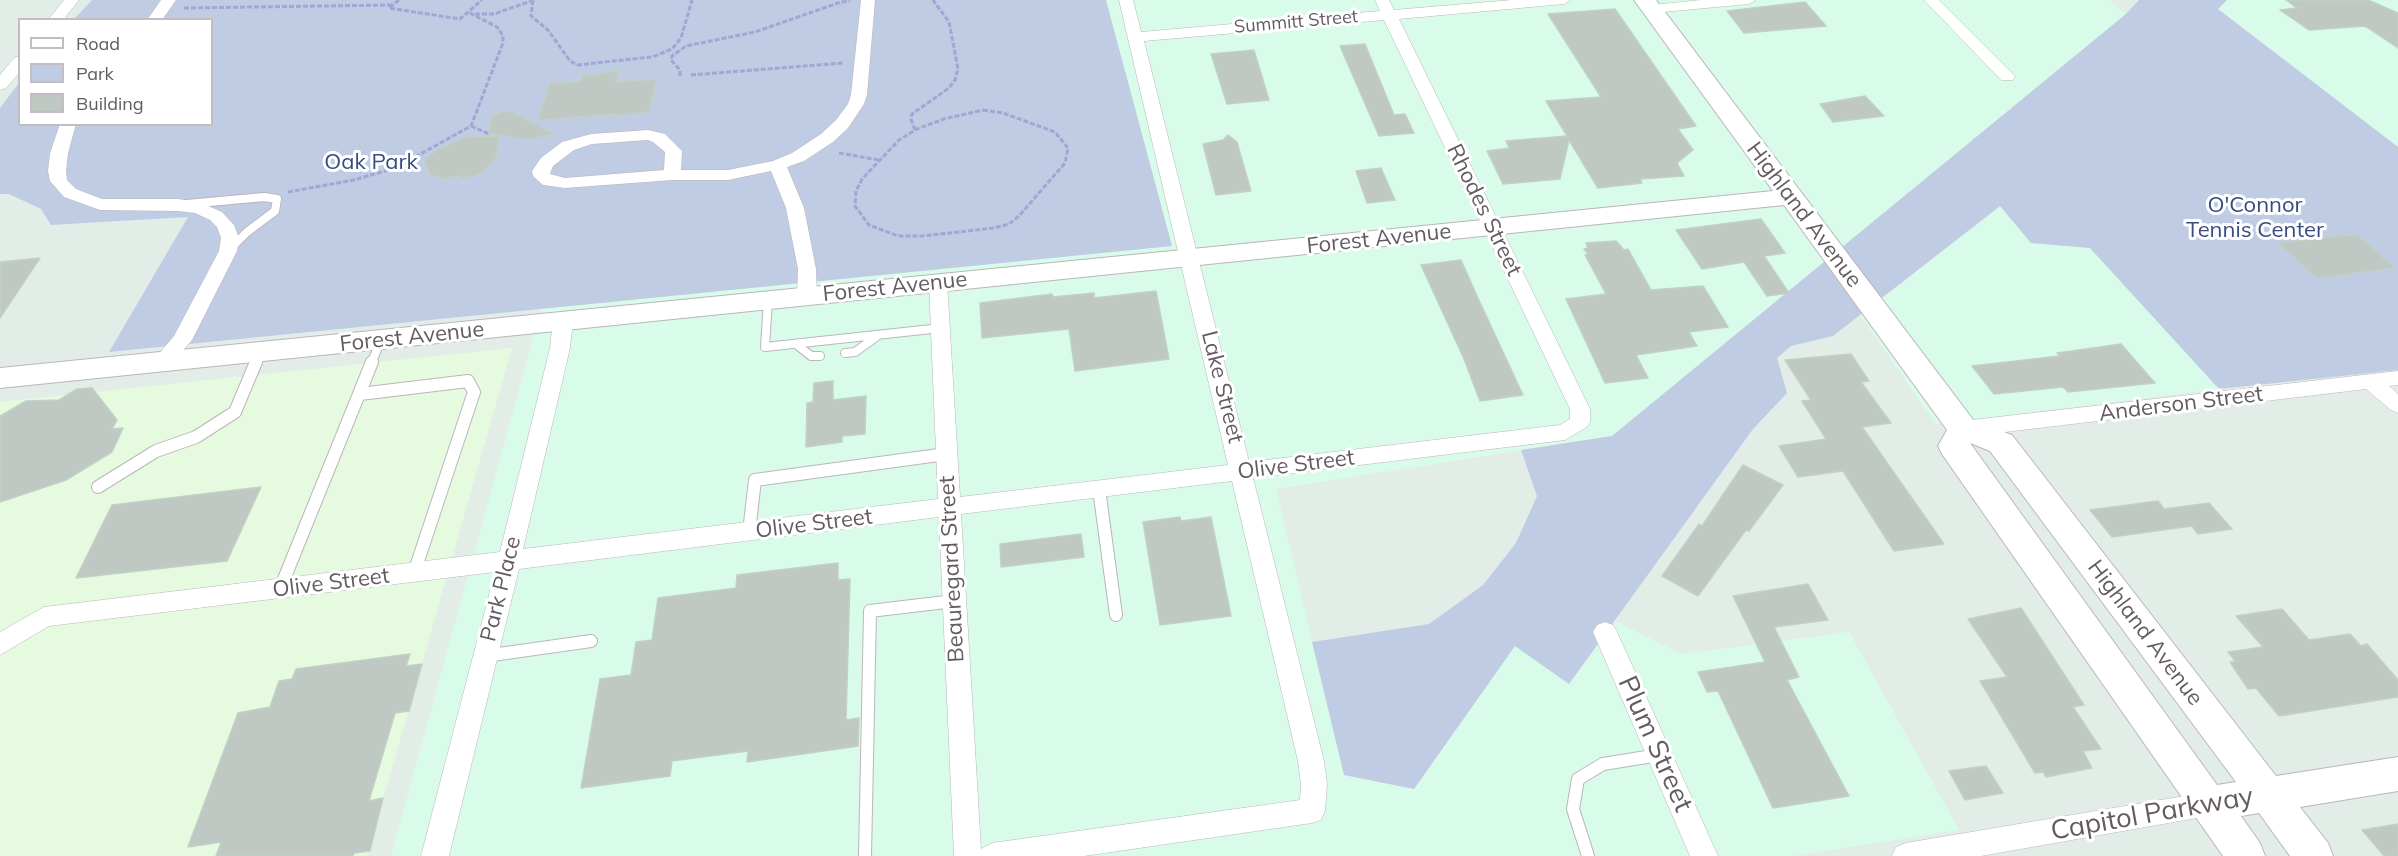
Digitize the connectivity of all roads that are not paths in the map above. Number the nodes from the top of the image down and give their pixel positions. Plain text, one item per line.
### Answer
1 (72, 0) edge
2 (868, 0) edge
3 (1126, 0) edge
4 (1564, 0) edge
5 (1749, 0) edge
6 (1932, 0) edge
7 (1649, 5) edge
8 (1385, 7) edge
9 (57, 18) edge
10 (1136, 37) junction
11 (18, 63) edge
12 (2007, 77) dead end
13 (0, 85) edge
14 (67, 126) edge
15 (777, 165) junction
16 (672, 175) junction
17 (1790, 197) junction
18 (178, 205) junction
19 (1493, 227) junction
20 (228, 251) junction
21 (1190, 258) junction
22 (938, 282) junction
23 (807, 296) junction
24 (768, 300) junction
25 (563, 321) junction
26 (941, 328) junction
27 (878, 335) junction
28 (381, 340) junction
29 (796, 344) junction
30 (261, 352) junction
31 (845, 353) dead end
32 (820, 356) dead end
33 (162, 362) junction
34 (0, 378) edge
35 (2398, 378) edge
36 (2371, 382) junction
37 (360, 394) junction
38 (2398, 405) edge
39 (1580, 422) joint
40 (1963, 429) junction
41 (946, 454) junction
42 (1242, 471) junction
43 (98, 487) dead end
44 (1099, 489) junction
45 (948, 508) junction
46 (749, 532) junction
47 (509, 561) junction
48 (414, 573) junction
49 (280, 589) junction
50 (954, 601) junction
51 (1116, 615) dead end
52 (1605, 632) dead end
53 (591, 641) dead end
54 (0, 645) edge
55 (484, 656) junction
56 (1659, 755) junction
57 (2398, 774) edge
58 (2267, 795) junction
59 (2208, 804) junction
60 (435, 856) edge
61 (865, 856) edge
62 (968, 856) edge
63 (992, 856) edge
64 (1588, 856) edge
65 (1704, 856) edge
66 (1906, 856) edge
67 (2246, 856) edge
68 (2314, 856) edge

1 - 9 street
2 - 15 street
3 - 10 street, Lake Street
4 - 8 street, Summitt Street
5 - 7 street
6 - 12 street
7 - 17 street, Highland Avenue
8 - 10 street, Summitt Street
8 - 19 street, Rhodes Street
10 - 21 street, Lake Street
11 - 13 street
14 - 18 street
15 - 16 street
15 - 23 street
16 - 16 street
17 - 19 street, Forest Avenue
17 - 40 street, Highland Avenue
18 - 20 street
18 - 20 lane
19 - 21 street, Forest Avenue
19 - 39 street, Rhodes Street
20 - 33 street
21 - 22 street, Forest Avenue
21 - 42 street, Lake Street
22 - 23 street, Forest Avenue
22 - 26 street, Beauregard Street
23 - 24 street, Forest Avenue
24 - 25 street, Forest Avenue
24 - 29 lane
25 - 28 street, Forest Avenue
25 - 47 street, Park Place
26 - 27 lane
26 - 41 street, Beauregard Street
27 - 29 lane
27 - 31 lane
28 - 30 street, Forest Avenue
28 - 37 lane
29 - 32 lane
30 - 33 street, Forest Avenue
30 - 43 lane
33 - 34 street, Forest Avenue
35 - 36 street, Anderson Street
36 - 38 street
36 - 40 street, Anderson Street
37 - 48 lane
37 - 49 lane
39 - 42 street, Olive Street
40 - 58 street, Highland Avenue
40 - 59 street, Highland Avenue
41 - 45 street, Beauregard Street
41 - 46 lane
42 - 44 street, Olive Street
42 - 63 street, Lake Street
44 - 45 street, Olive Street
44 - 51 lane
45 - 46 street, Olive Street
45 - 50 street, Beauregard Street
46 - 47 street, Olive Street
47 - 48 street, Olive Street
47 - 55 street, Park Place
48 - 49 street, Olive Street
49 - 54 street, Olive Street
50 - 61 lane
50 - 62 street, Beauregard Street
52 - 56 street, Plum Street
53 - 55 lane
55 - 60 street, Park Place
56 - 64 lane
56 - 65 street, Plum Street
57 - 58 street, Capitol Parkway
58 - 59 street, Capitol Parkway
58 - 68 street, Highland Avenue
59 - 66 street, Capitol Parkway
59 - 67 street, Highland Avenue

